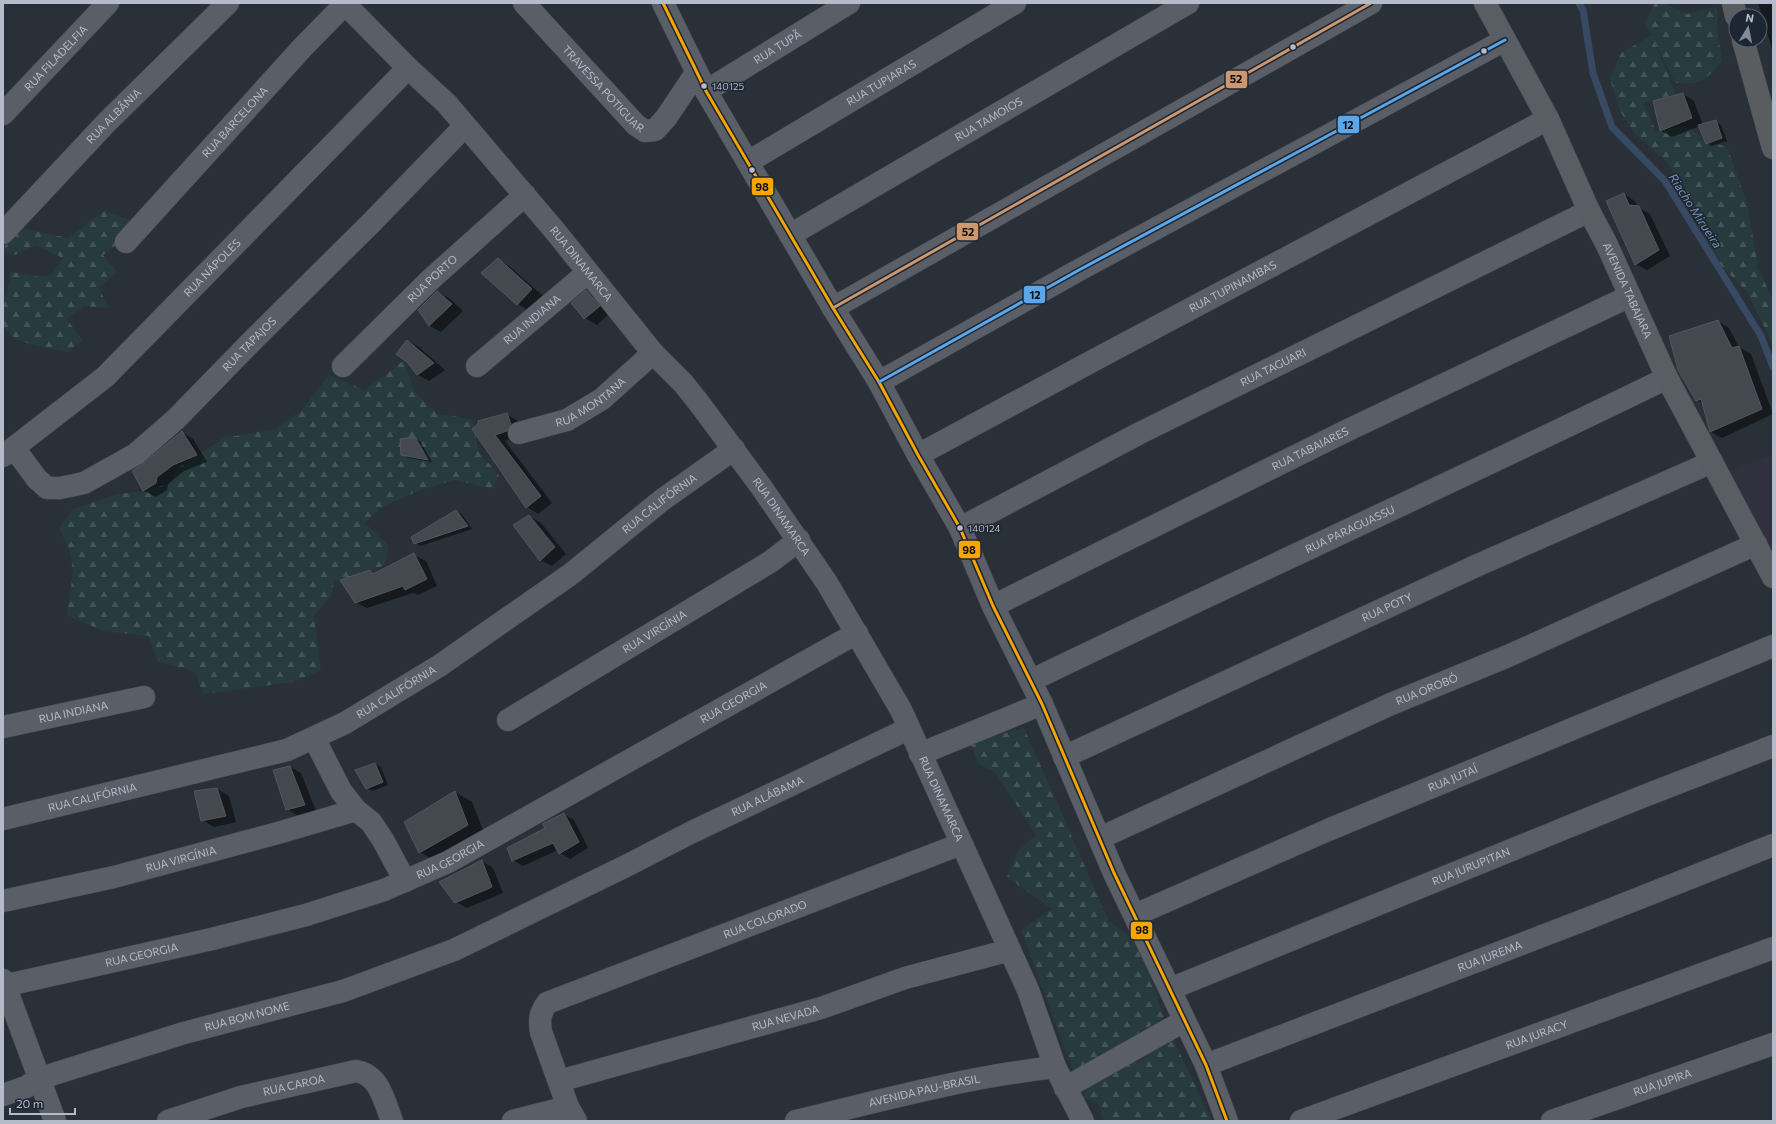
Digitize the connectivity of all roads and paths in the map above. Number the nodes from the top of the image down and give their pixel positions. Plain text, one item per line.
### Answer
1 (108, 3) edge
2 (228, 3) edge
3 (524, 3) edge
4 (849, 3) edge
5 (1014, 3) edge
6 (1188, 3) edge
7 (1371, 3) edge
8 (1484, 3) edge
9 (345, 4) edge
10 (672, 6) edge
11 (1504, 40) junction
12 (1745, 48) edge
13 (408, 68) junction
14 (701, 82) junction
15 (3, 114) edge
16 (1548, 119) junction
17 (465, 126) junction
18 (1773, 148) edge
19 (748, 162) junction
20 (525, 195) junction
21 (1589, 211) junction
22 (3, 233) edge
23 (790, 235) junction
24 (126, 242) dead end
25 (587, 273) junction
26 (1630, 296) junction
27 (833, 308) junction
28 (653, 353) junction
29 (343, 366) dead end
30 (477, 366) dead end
31 (1667, 378) junction
32 (879, 382) junction
33 (519, 433) dead end
34 (734, 449) junction
35 (7, 453) edge
36 (918, 455) junction
37 (1712, 462) junction
38 (960, 528) junction
39 (799, 540) junction
40 (1756, 544) junction
41 (1773, 577) edge
42 (993, 606) junction
43 (857, 633) junction
44 (1773, 646) edge
45 (1032, 680) junction
46 (144, 697) dead end
47 (1042, 704) junction
48 (508, 720) dead end
49 (3, 727) edge
50 (908, 729) junction
51 (314, 738) junction
52 (1773, 746) edge
53 (920, 754) junction
54 (1064, 757) junction
55 (356, 810) junction
56 (3, 819) edge
57 (1100, 838) junction
58 (961, 844) junction
59 (1773, 845) edge
60 (405, 881) junction
61 (3, 901) edge
62 (1135, 915) junction
63 (1773, 948) edge
64 (454, 950) joint
65 (1010, 950) junction
66 (4, 984) edge
67 (1170, 990) junction
68 (1184, 1021) junction
69 (1773, 1044) edge
70 (1206, 1065) junction
71 (1055, 1067) junction
72 (38, 1079) junction
73 (559, 1081) junction
74 (1065, 1088) junction
75 (3, 1095) edge
76 (572, 1114) edge
77 (55, 1121) edge
78 (168, 1121) edge
79 (392, 1121) edge
80 (513, 1121) edge
81 (796, 1121) edge
82 (1083, 1121) edge
83 (1226, 1121) edge
84 (1301, 1121) edge
85 (1552, 1121) edge

1 - 15 street, RUA FILADELFIA
2 - 22 street, RUA ALBÂNIA
3 - 14 street, TRAVESSA POTIGUAR
4 - 14 street, RUA TUPÃ
5 - 19 street, RUA TUPIARAS
6 - 23 street, RUA TAMOIOS
7 - 27 street
8 - 11 street, AVENIDA TABAJARA
9 - 13 street, RUA DINAMARCA
9 - 24 street, RUA BARCELONA
10 - 14 street
11 - 16 street, AVENIDA TABAJARA
11 - 32 street
12 - 18 highway
13 - 17 street, RUA DINAMARCA
13 - 35 street, RUA NÁPOLES
14 - 19 street
16 - 21 street, AVENIDA TABAJARA
16 - 36 street, RUA TUPINAMBAS
17 - 20 street, RUA DINAMARCA
17 - 35 street, RUA TAPAJOS
19 - 23 street
20 - 25 street, RUA DINAMARCA
20 - 29 street, RUA PORTO
21 - 26 street, AVENIDA TABAJARA
21 - 38 street, RUA TAGUARI
23 - 27 street
25 - 28 street, RUA DINAMARCA
25 - 30 street, RUA INDIANA
26 - 31 street, AVENIDA TABAJARA
26 - 42 street, RUA TABAIARES
27 - 32 street
28 - 33 street, RUA MONTANA
28 - 34 street, RUA DINAMARCA
31 - 37 street, AVENIDA TABAJARA
31 - 45 street, RUA PARAGUASSU
32 - 36 street
34 - 39 street, RUA DINAMARCA
34 - 51 street, RUA CALIFÓRNIA
36 - 38 street
37 - 40 street, AVENIDA TABAJARA
37 - 54 street, RUA POTY
38 - 42 street
39 - 43 street, RUA DINAMARCA
39 - 48 street, RUA VIRGÍNIA
40 - 41 street, AVENIDA TABAJARA
40 - 57 street, RUA OROBÓ
42 - 45 street
43 - 50 street, RUA DINAMARCA
43 - 60 street, RUA GEORGIA
44 - 62 street, RUA JUTAÍ
45 - 47 street
46 - 49 street, RUA INDIANA
47 - 53 street
47 - 54 street
50 - 53 street, RUA DINAMARCA
50 - 64 street, RUA ALÁBAMA
51 - 55 street
51 - 56 street, RUA CALIFÓRNIA
52 - 67 street, RUA JURUPITAN
53 - 58 street, RUA DINAMARCA
54 - 57 street
55 - 60 street
55 - 61 street, RUA VIRGÍNIA
57 - 62 street
58 - 65 street, RUA DINAMARCA
58 - 73 street, RUA COLORADO
59 - 70 street, RUA JUREMA
60 - 66 street, RUA GEORGIA
62 - 67 street
63 - 84 street, RUA JURACY
64 - 72 street, RUA BOM NOME
65 - 71 street, RUA DINAMARCA
65 - 73 street, RUA NEVADA
66 - 72 street
67 - 68 street
68 - 70 street
68 - 74 street
69 - 85 street, RUA JUPIRA
70 - 83 street
71 - 74 street, RUA DINAMARCA
71 - 81 street, AVENIDA PAU-BRASIL
72 - 75 street, RUA BOM NOME
72 - 77 street
73 - 76 street, RUA COLORADO
74 - 82 street, RUA DINAMARCA
76 - 80 street
78 - 79 street, RUA CAROA

